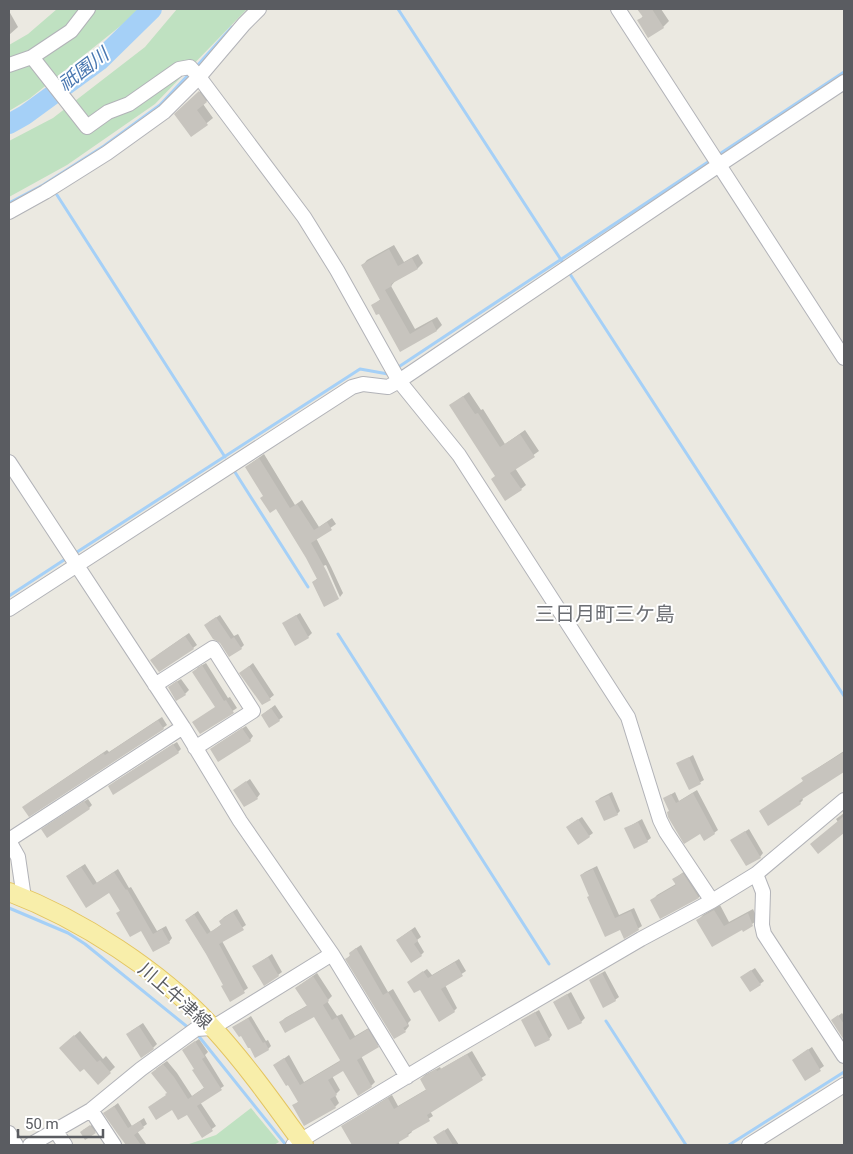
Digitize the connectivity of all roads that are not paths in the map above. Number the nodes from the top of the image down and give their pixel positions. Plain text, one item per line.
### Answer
1 (94, 9) edge
2 (259, 9) edge
3 (618, 9) edge
4 (85, 14) edge
5 (32, 57) junction
6 (9, 65) edge
7 (195, 72) junction
8 (844, 82) edge
9 (715, 159) junction
10 (9, 212) edge
11 (844, 358) edge
12 (399, 381) junction
13 (9, 462) edge
14 (76, 565) junction
15 (9, 609) edge
16 (155, 685) junction
17 (183, 727) junction
18 (196, 748) junction
19 (844, 800) edge
20 (9, 840) edge
21 (756, 874) junction
22 (17, 895) edge
23 (712, 901) junction
24 (332, 954) junction
25 (199, 1031) junction
26 (844, 1056) edge
27 (407, 1077) junction
28 (844, 1085) edge
29 (91, 1110) junction
30 (55, 1130) junction
31 (9, 1133) edge
32 (299, 1144) edge
33 (16, 1145) edge
34 (30, 1145) edge
35 (65, 1145) edge
36 (114, 1145) edge
37 (749, 1145) edge

1 - 4 street
2 - 7 street
3 - 9 street
4 - 5 street
5 - 6 street
5 - 7 street
7 - 10 street
7 - 12 street
8 - 9 street
9 - 11 street
9 - 12 street
12 - 14 street
12 - 23 street
13 - 14 street
14 - 15 street
14 - 16 street
16 - 17 street
16 - 18 street
17 - 18 street
17 - 20 street
18 - 24 street
19 - 21 street
20 - 22 street
21 - 23 street
21 - 26 street
22 - 25 main road, 川上牛津線
23 - 27 street
24 - 25 street
24 - 27 street
25 - 29 street
25 - 32 main road, 川上牛津線
27 - 32 street
28 - 37 street
29 - 30 street
29 - 36 street
30 - 34 street
30 - 35 street
31 - 33 street

